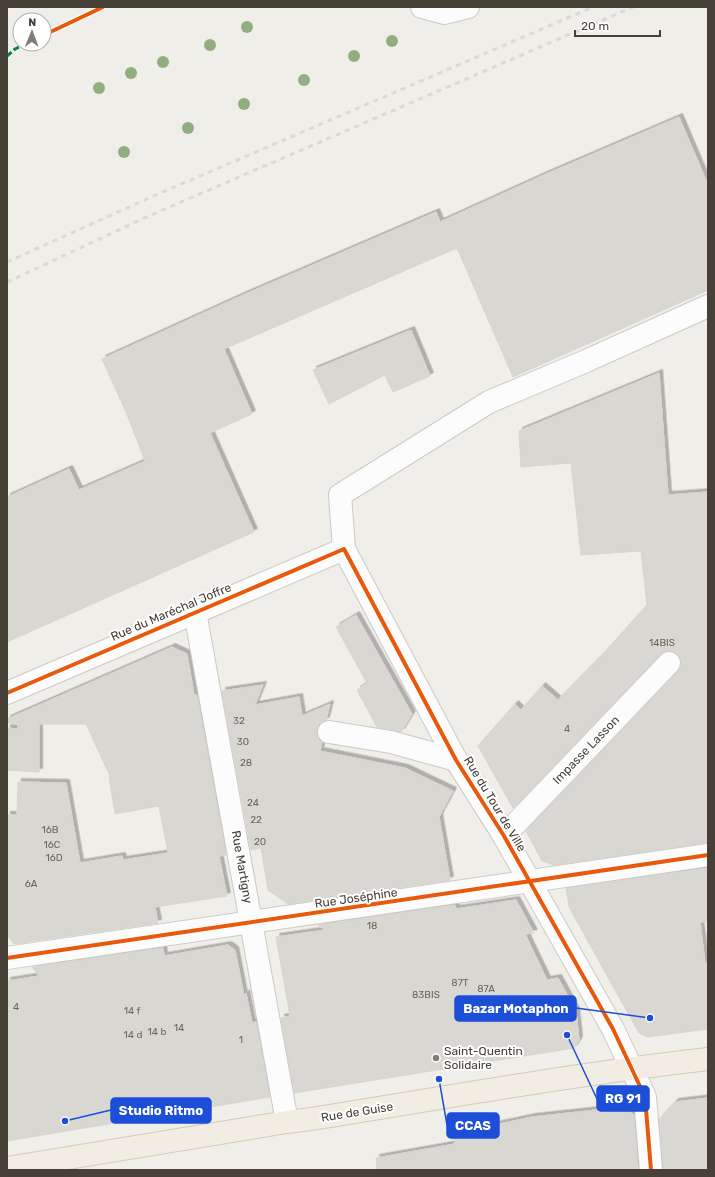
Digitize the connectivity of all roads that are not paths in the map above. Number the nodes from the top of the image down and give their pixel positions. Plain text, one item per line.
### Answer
1 (422, 7) edge
2 (468, 7) edge
3 (708, 306) edge
4 (344, 549) junction
5 (195, 612) junction
6 (669, 664) dead end
7 (7, 693) edge
8 (329, 732) dead end
9 (456, 760) junction
10 (504, 836) junction
11 (708, 855) edge
12 (529, 882) junction
13 (252, 923) junction
14 (7, 958) edge
15 (708, 1059) edge
16 (632, 1068) junction
17 (288, 1122) junction
18 (7, 1168) edge
19 (651, 1170) edge

1 - 2 street
3 - 4 street
4 - 5 street, Rue du Maréchal Joffre
4 - 9 street, Rue du Tour de Ville
5 - 7 street, Rue du Maréchal Joffre
5 - 13 street, Rue Martigny
6 - 10 street, Impasse Lasson
8 - 9 street, Rue du Tour de Ville
9 - 10 street, Rue du Tour de Ville
10 - 12 street, Rue du Tour de Ville
11 - 12 street, Rue Joséphine
12 - 13 street, Rue Joséphine
12 - 16 street, Rue du Tour de Ville
13 - 14 street, Rue Joséphine
13 - 17 street, Rue Martigny
15 - 16 main road, Rue de Guise
16 - 17 main road, Rue de Guise
16 - 19 street, Rue du Tour de Ville
17 - 18 main road, Rue de Guise

